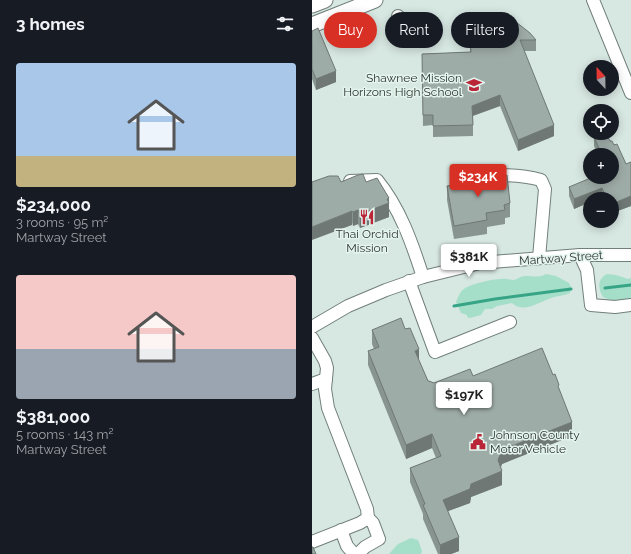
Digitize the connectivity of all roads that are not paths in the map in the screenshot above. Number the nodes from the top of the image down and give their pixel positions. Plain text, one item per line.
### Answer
1 (375, 0) edge
2 (593, 0) edge
3 (312, 25) edge
4 (631, 93) edge
5 (461, 178) dead end
6 (341, 182) edge
7 (580, 255) junction
8 (631, 255) edge
9 (539, 258) junction
10 (423, 277) junction
11 (409, 281) junction
12 (631, 305) edge
13 (510, 322) dead end
14 (312, 327) edge
15 (312, 338) edge
16 (326, 379) junction
17 (312, 384) edge
18 (368, 518) junction
19 (341, 530) junction
20 (312, 542) edge
21 (354, 554) edge
22 (358, 554) edge

1 - 3 main road
2 - 4 street
5 - 9 street
6 - 10 street
7 - 8 street, Martway Street
7 - 9 street, Martway Street
7 - 12 street
9 - 10 street, Martway Street
10 - 11 street, Martway Street
11 - 13 street
11 - 14 street, Martway Street
15 - 16 street
16 - 17 street
16 - 18 street
18 - 19 street
18 - 22 street
19 - 20 street
19 - 21 street

